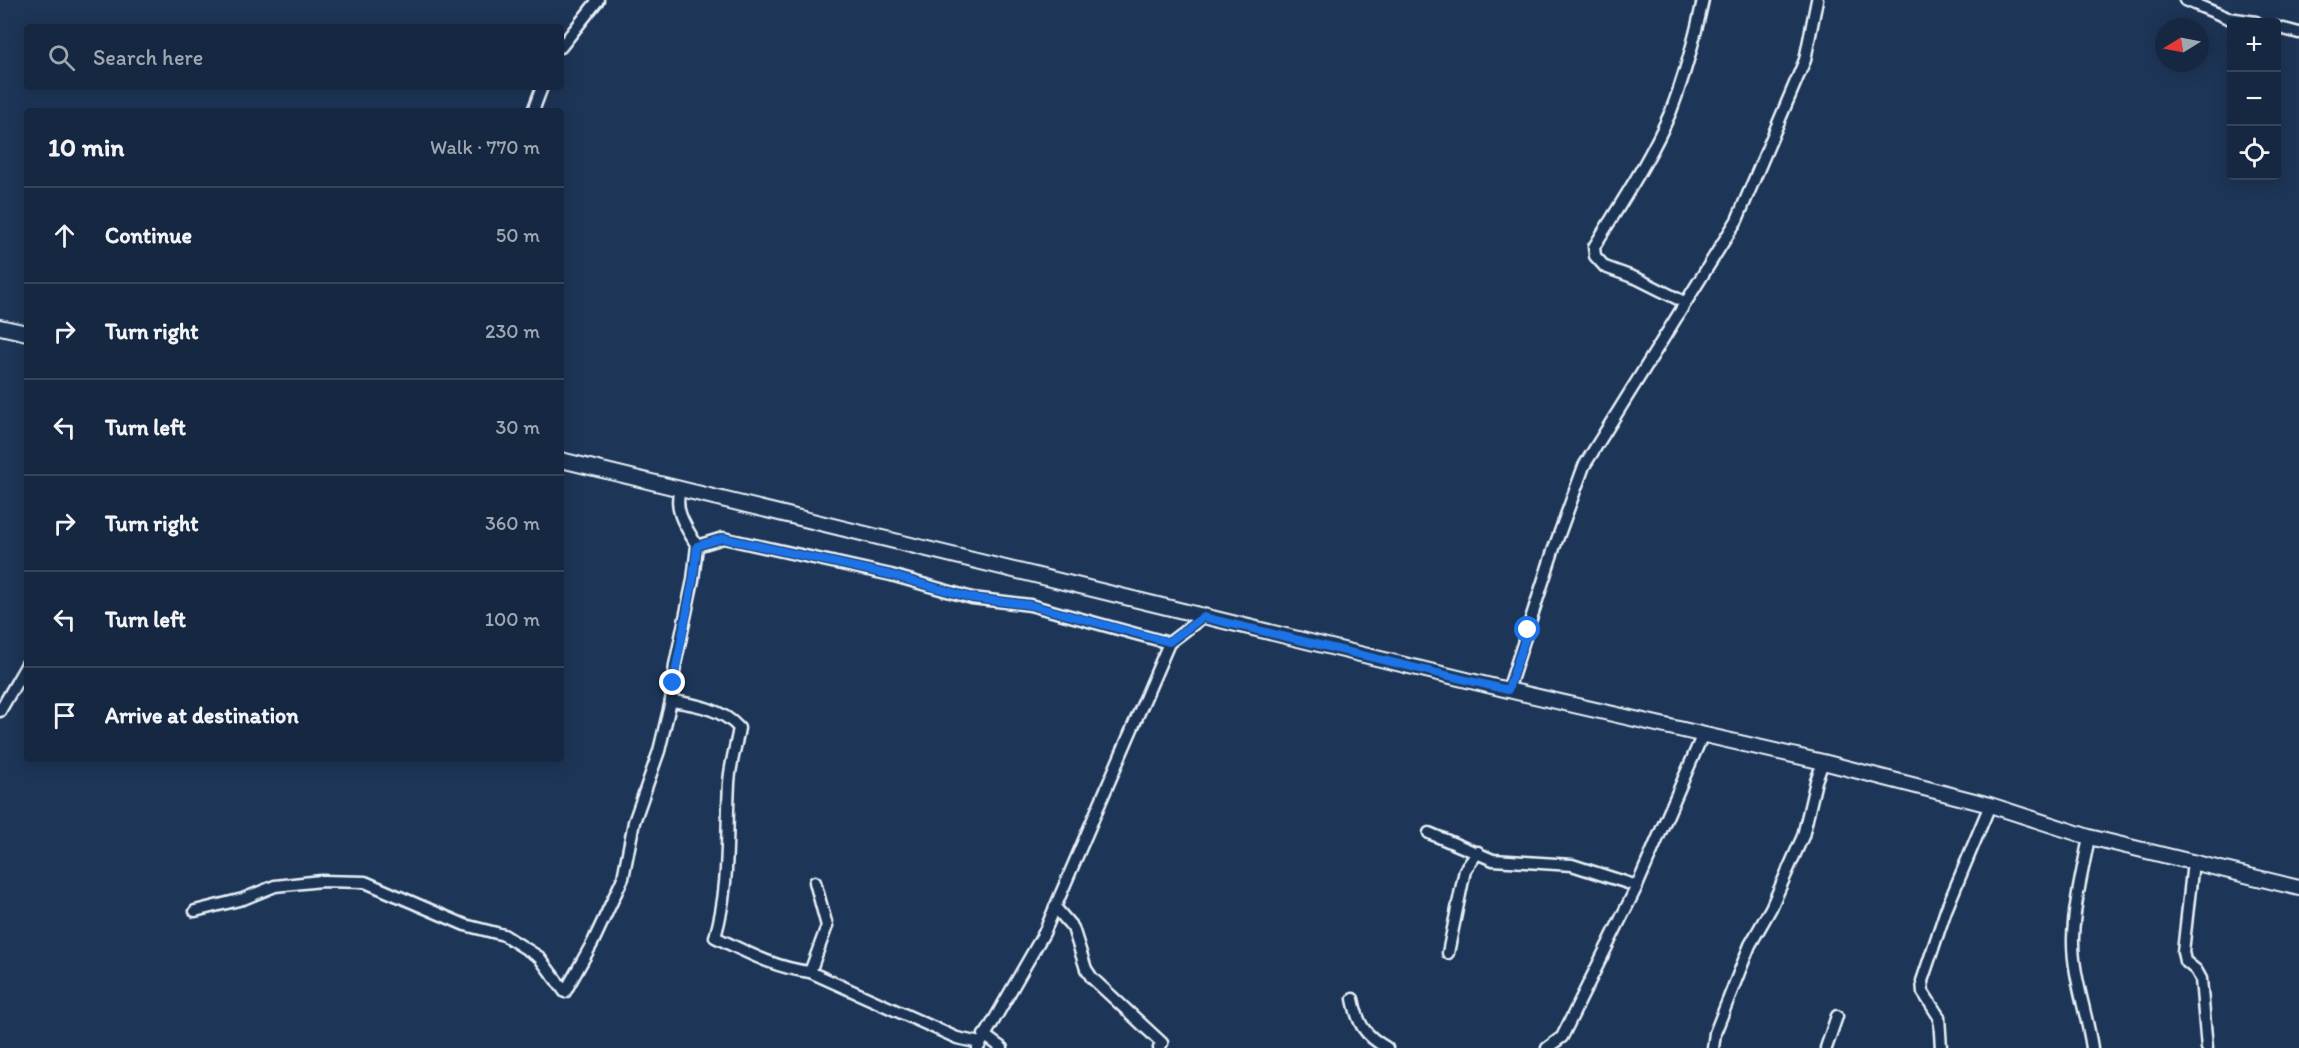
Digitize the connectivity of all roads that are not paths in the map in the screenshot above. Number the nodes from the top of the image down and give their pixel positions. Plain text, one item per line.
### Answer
1 (598, 0) edge
2 (1703, 0) edge
3 (1817, 0) edge
4 (2185, 0) edge
5 (2228, 18) edge
6 (2281, 28) edge
7 (2299, 33) edge
8 (564, 43) edge
9 (541, 90) edge
10 (534, 108) edge
11 (1684, 302) junction
12 (0, 327) edge
13 (24, 332) edge
14 (564, 461) edge
15 (680, 490) junction
16 (697, 546) junction
17 (1203, 617) junction
18 (1169, 642) junction
19 (24, 669) edge
20 (1508, 690) junction
21 (671, 701) junction
22 (0, 711) edge
23 (1703, 734) junction
24 (1823, 762) junction
25 (1990, 805) junction
26 (1429, 833) dead end
27 (2090, 837) junction
28 (1478, 852) junction
29 (2193, 861) junction
30 (814, 882) dead end
31 (1637, 886) junction
32 (2299, 888) edge
33 (1055, 907) junction
34 (195, 911) dead end
35 (1448, 953) dead end
36 (810, 972) junction
37 (1353, 999) dead end
38 (1837, 1016) dead end
39 (981, 1042) edge
40 (1002, 1048) edge
41 (1159, 1048) edge
42 (1387, 1048) edge
43 (1546, 1048) edge
44 (1713, 1048) edge
45 (1826, 1048) edge
46 (1941, 1048) edge
47 (2092, 1048) edge
48 (2207, 1048) edge

1 - 8 street
2 - 11 street
3 - 11 street
4 - 5 street
6 - 7 street
9 - 10 street
11 - 20 street
12 - 13 main road
14 - 15 main road
15 - 16 street
15 - 17 main road
16 - 18 street
16 - 21 street
17 - 18 street
17 - 20 main road
18 - 33 street
19 - 22 street
20 - 23 main road
21 - 34 street
21 - 36 street
23 - 24 main road
23 - 31 street
24 - 25 main road
24 - 44 street
25 - 27 main road
25 - 46 street
26 - 28 street
27 - 29 main road
27 - 47 street
28 - 31 street
28 - 35 street
29 - 32 main road
29 - 48 street
30 - 36 street
31 - 43 street
33 - 39 street
33 - 41 street
36 - 39 street
37 - 42 street
38 - 45 street
39 - 40 street

